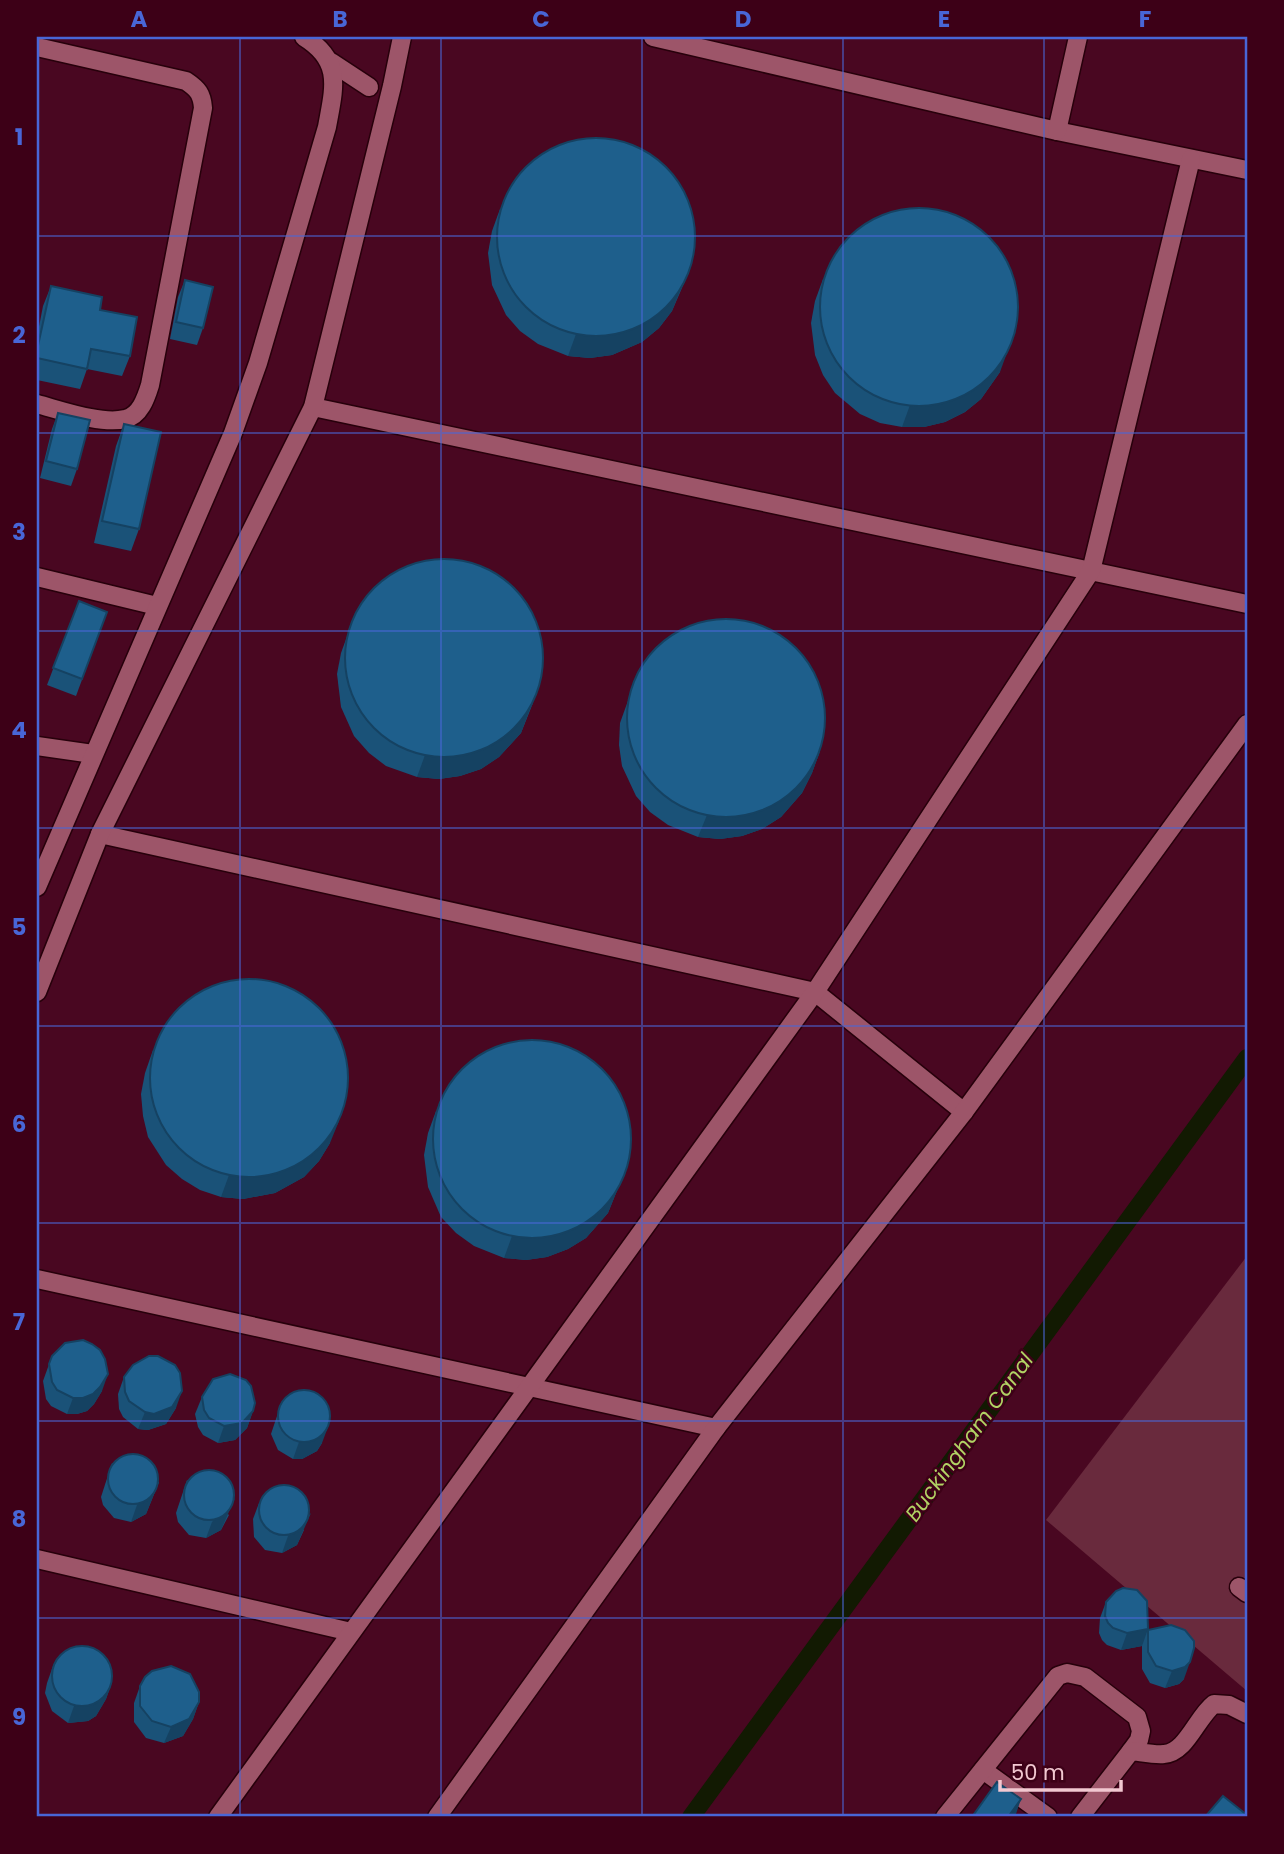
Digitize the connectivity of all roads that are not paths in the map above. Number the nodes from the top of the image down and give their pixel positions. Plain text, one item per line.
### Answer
1 (304, 37) edge
2 (402, 37) edge
3 (653, 37) edge
4 (1078, 37) edge
5 (37, 47) edge
6 (331, 62) junction
7 (369, 87) dead end
8 (1057, 131) junction
9 (1191, 159) junction
10 (1247, 170) edge
11 (37, 404) edge
12 (313, 407) junction
13 (1091, 571) junction
14 (37, 577) edge
15 (1247, 604) edge
16 (157, 606) junction
17 (1247, 724) edge
18 (37, 746) edge
19 (93, 754) junction
20 (100, 834) junction
21 (37, 887) edge
22 (37, 992) edge
23 (815, 992) junction
24 (964, 1112) junction
25 (37, 1279) edge
26 (530, 1386) junction
27 (716, 1428) junction
28 (37, 1559) edge
29 (351, 1632) junction
30 (1247, 1714) edge
31 (1131, 1751) junction
32 (983, 1770) junction
33 (218, 1817) edge
34 (436, 1817) edge
35 (945, 1817) edge
36 (1048, 1817) edge
37 (1080, 1817) edge

1 - 6 street
2 - 12 street
3 - 8 street
4 - 8 street
5 - 11 street
6 - 7 street
6 - 16 street
8 - 9 street
9 - 10 street
9 - 13 street
12 - 13 street
12 - 20 street
13 - 15 street
13 - 23 street
14 - 16 street
16 - 19 street
17 - 24 street
18 - 19 street
19 - 21 street
20 - 22 street
20 - 23 street
23 - 24 street
23 - 26 street
24 - 27 street
25 - 26 street
26 - 27 street
26 - 29 street
27 - 34 street
28 - 29 street
29 - 33 street
30 - 31 street
31 - 32 street
31 - 37 street
32 - 35 street
32 - 36 street

